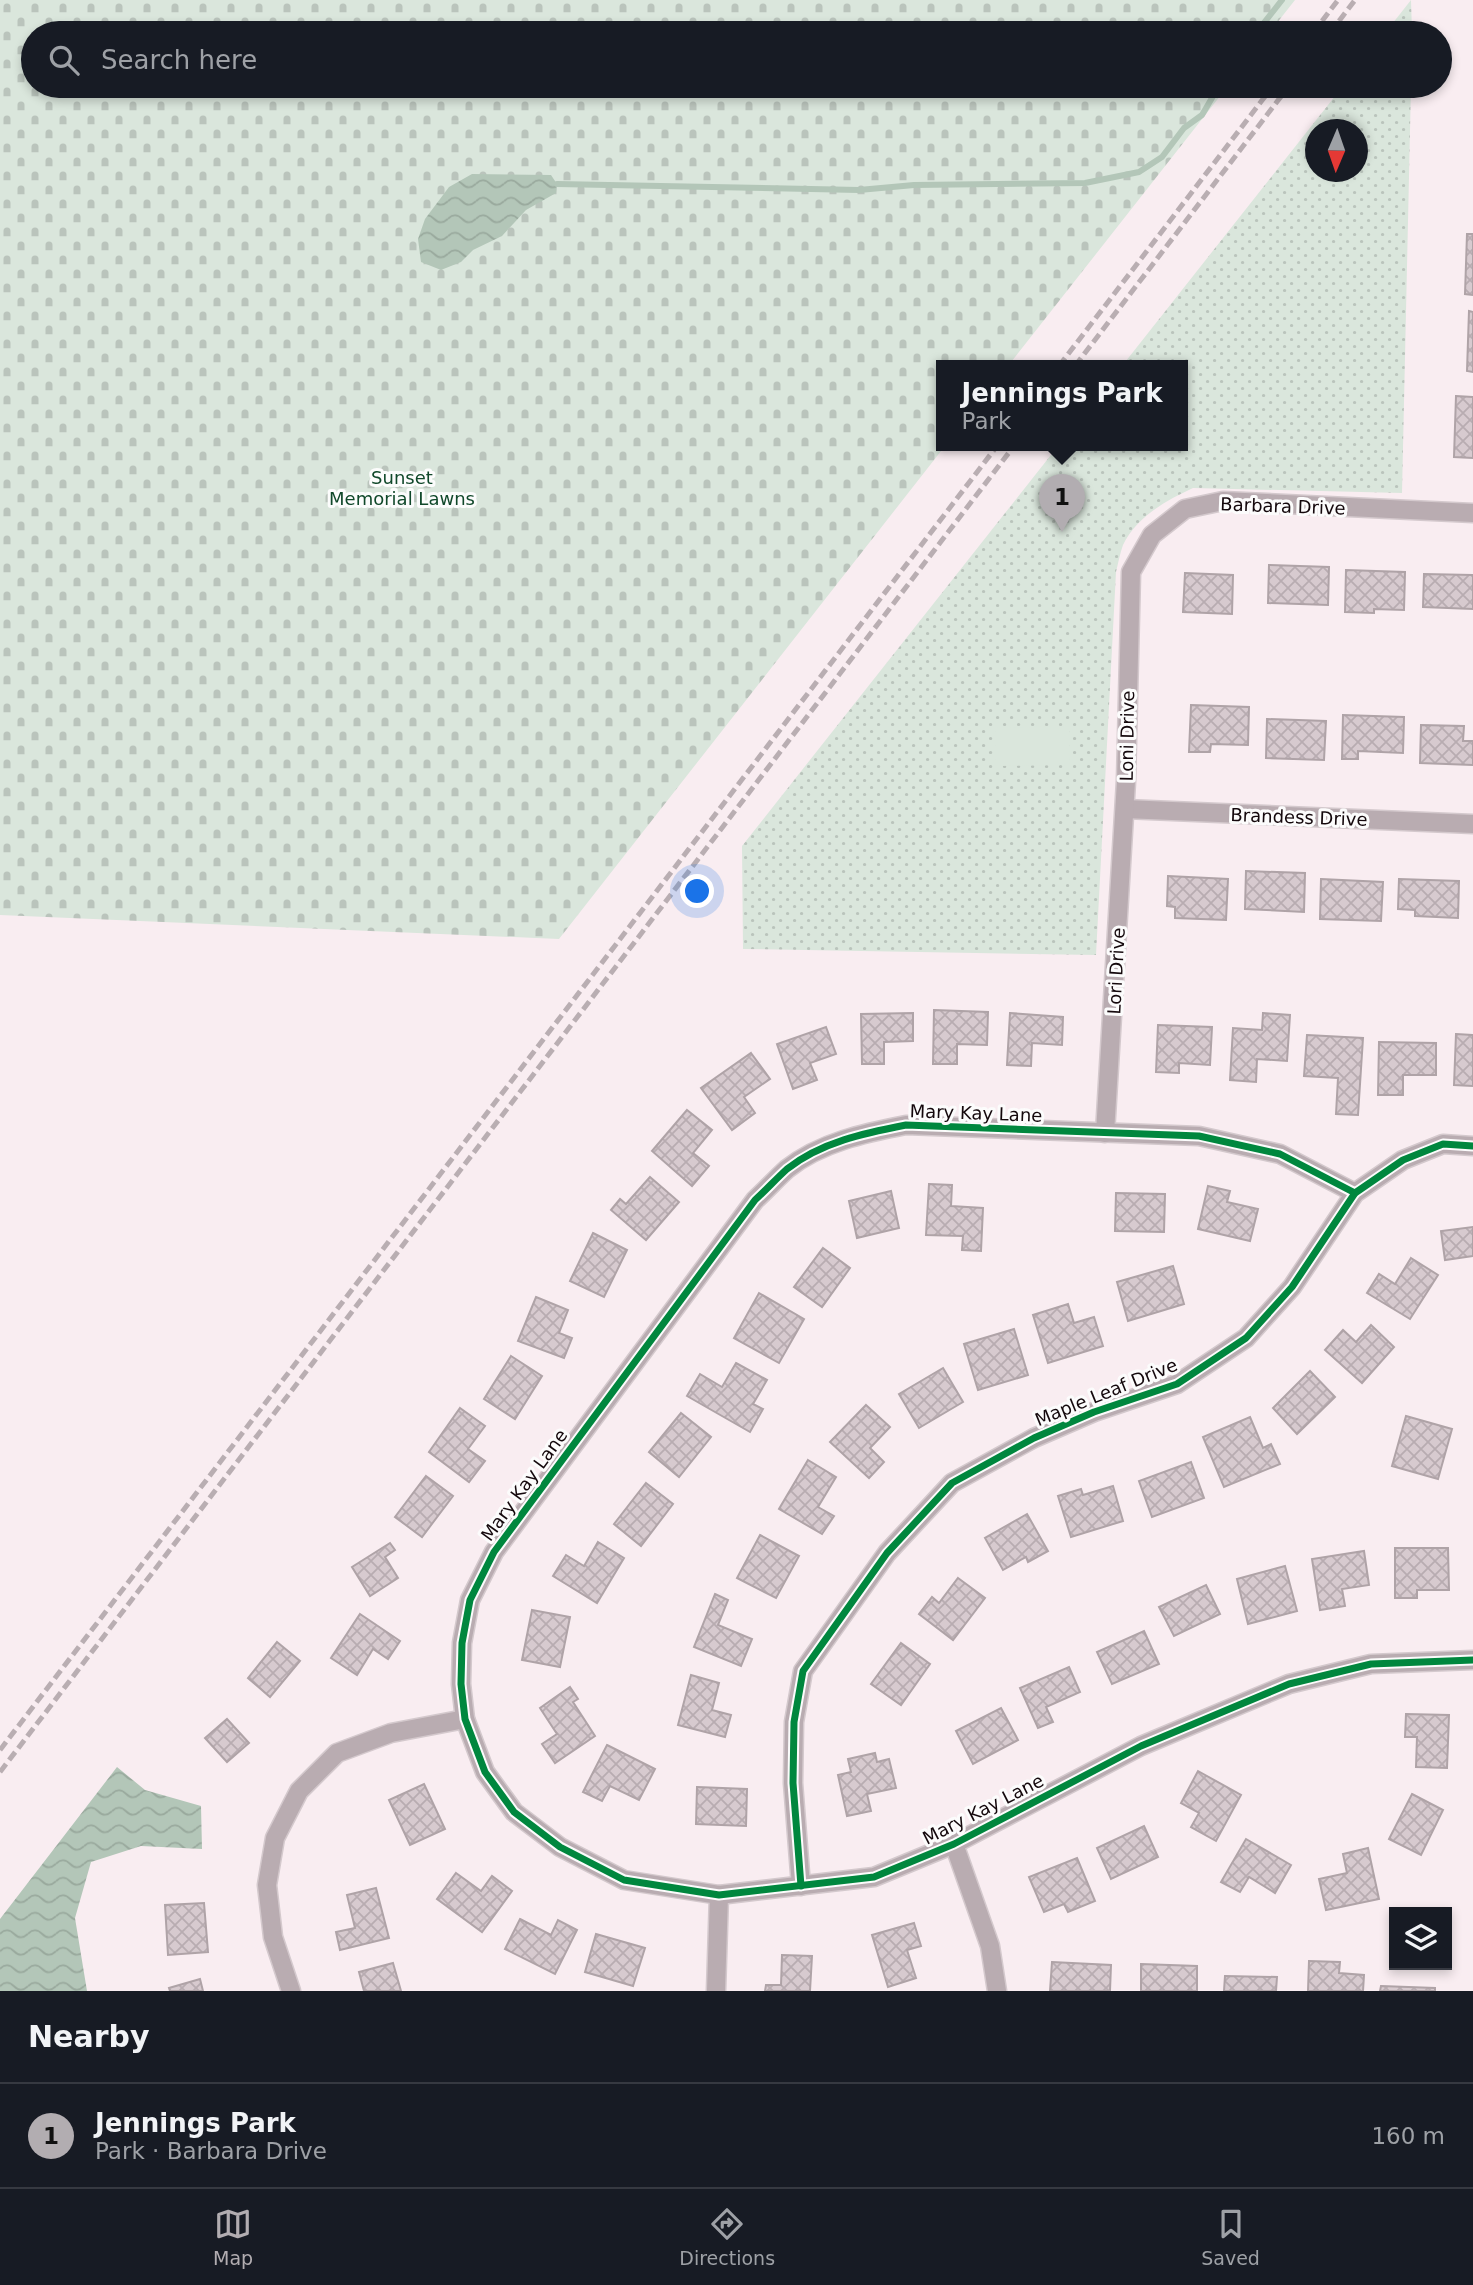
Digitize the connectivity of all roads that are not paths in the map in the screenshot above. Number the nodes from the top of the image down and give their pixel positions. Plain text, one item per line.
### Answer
1 (1473, 513) edge
2 (1128, 663) joint
3 (1125, 809) junction
4 (1473, 824) edge
5 (1105, 1133) junction
6 (1473, 1146) edge
7 (1355, 1193) junction
8 (1473, 1660) edge
9 (465, 1718) junction
10 (954, 1844) junction
11 (801, 1886) junction
12 (719, 1895) junction
13 (291, 1991) edge
14 (716, 1991) edge
15 (997, 1991) edge

1 - 2 street, Barbara Drive
2 - 3 street, Loni Drive
3 - 4 street, Brandess Drive
3 - 5 street, Lori Drive
5 - 7 street, Mary Kay Lane
5 - 9 street, Mary Kay Lane
6 - 7 street, Maple Leaf Drive
7 - 11 street, Maple Leaf Drive
8 - 10 street, Mary Kay Lane
9 - 12 street, Mary Kay Lane
9 - 13 street
10 - 11 street, Mary Kay Lane
10 - 15 street
11 - 12 street, Mary Kay Lane
12 - 14 street

